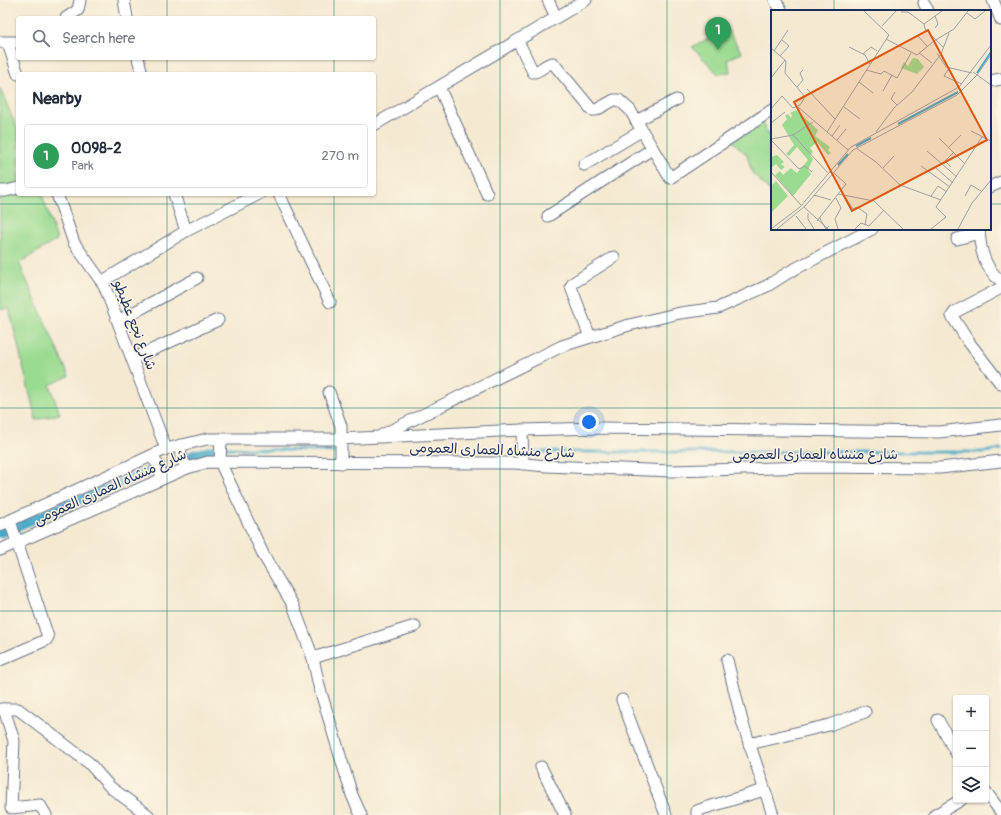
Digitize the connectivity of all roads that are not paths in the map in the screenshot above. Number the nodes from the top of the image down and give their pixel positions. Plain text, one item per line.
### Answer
1 (80, 0) edge
2 (124, 0) edge
3 (548, 0) edge
4 (586, 0) edge
5 (775, 0) edge
6 (993, 0) edge
7 (781, 10) edge
8 (69, 16) edge
9 (128, 16) edge
10 (556, 17) junction
11 (1001, 20) edge
12 (518, 41) junction
13 (9, 42) edge
14 (138, 60) edge
15 (17, 72) edge
16 (142, 72) edge
17 (1001, 79) edge
18 (991, 81) edge
19 (439, 87) junction
20 (676, 100) dead end
21 (771, 111) edge
22 (376, 124) edge
23 (639, 126) junction
24 (652, 149) junction
25 (584, 165) dead end
26 (1001, 182) edge
27 (991, 187) edge
28 (16, 188) edge
29 (0, 191) edge
30 (487, 194) dead end
31 (58, 196) edge
32 (175, 196) edge
33 (255, 196) edge
34 (280, 196) edge
35 (548, 216) dead end
36 (870, 230) edge
37 (186, 231) junction
38 (979, 231) edge
39 (957, 239) dead end
40 (614, 257) dead end
41 (197, 278) dead end
42 (1001, 281) edge
43 (103, 282) junction
44 (1001, 288) edge
45 (330, 302) dead end
46 (218, 320) dead end
47 (118, 321) junction
48 (590, 337) junction
49 (132, 359) junction
50 (1001, 384) edge
51 (328, 392) dead end
52 (1001, 425) edge
53 (522, 430) junction
54 (220, 438) junction
55 (377, 438) junction
56 (340, 440) junction
57 (180, 444) junction
58 (166, 449) junction
59 (151, 456) junction
60 (1001, 461) edge
61 (220, 462) junction
62 (341, 462) junction
63 (523, 464) junction
64 (187, 468) junction
65 (162, 479) junction
66 (5, 523) edge
67 (17, 544) junction
68 (0, 550) edge
69 (415, 626) dead end
70 (313, 658) junction
71 (0, 660) edge
72 (727, 660) dead end
73 (622, 700) dead end
74 (2, 709) edge
75 (865, 712) dead end
76 (938, 720) dead end
77 (749, 744) junction
78 (953, 748) edge
79 (541, 767) dead end
80 (764, 790) junction
81 (989, 796) edge
82 (956, 803) edge
83 (1001, 812) edge
84 (46, 815) edge
85 (148, 815) edge
86 (361, 815) edge
87 (565, 815) edge
88 (666, 815) edge
89 (697, 815) edge
90 (773, 815) edge
91 (935, 815) edge

1 - 8 street
2 - 9 street
3 - 10 street
4 - 10 street
5 - 7 street
6 - 11 street
10 - 12 street
12 - 19 street
12 - 23 street
13 - 15 street
14 - 16 street
17 - 18 street
19 - 22 street
19 - 30 street
20 - 23 street
21 - 24 street
23 - 24 street
23 - 25 street
24 - 35 street
26 - 27 street
28 - 29 street
31 - 43 street, شارع نجع عطيطو
32 - 37 street
33 - 37 street
34 - 45 street
36 - 48 street
37 - 43 street
38 - 39 street
38 - 42 street
40 - 48 street
41 - 47 street
43 - 47 street, شارع نجع عطيطو
44 - 50 street
46 - 49 street
47 - 49 street, شارع نجع عطيطو
48 - 55 street
49 - 58 street, شارع نجع عطيطو
51 - 56 street
52 - 53 street, شارع منشاه العمارى العمومى
53 - 55 street, شارع منشاه العمارى العمومى
53 - 63 street
54 - 56 street, شارع منشاه العمارى العمومى
54 - 57 street, شارع منشاه العمارى العمومى
54 - 61 street
55 - 56 street, شارع منشاه العمارى العمومى
56 - 62 street
57 - 58 street, شارع منشاه العمارى العمومى
57 - 64 street
58 - 59 street, شارع منشاه العمارى العمومى
59 - 65 street
59 - 66 street, شارع منشاه العمارى العمومى
60 - 63 street, شارع منشاه العمارى العمومى
61 - 62 street, شارع منشاه العمارى العمومى
61 - 64 street, شارع منشاه العمارى العمومى
61 - 70 street
62 - 63 street, شارع منشاه العمارى العمومى
64 - 65 street, شارع منشاه العمارى العمومى
65 - 67 street, شارع منشاه العمارى العمومى
66 - 67 street
67 - 68 street, شارع منشاه العمارى العمومى
67 - 71 street
69 - 70 street
70 - 86 street
72 - 77 street
73 - 88 street
74 - 84 street
74 - 85 street
75 - 77 street
76 - 78 street
77 - 80 street
79 - 87 street
80 - 89 street
80 - 90 street
81 - 83 street
82 - 91 street

